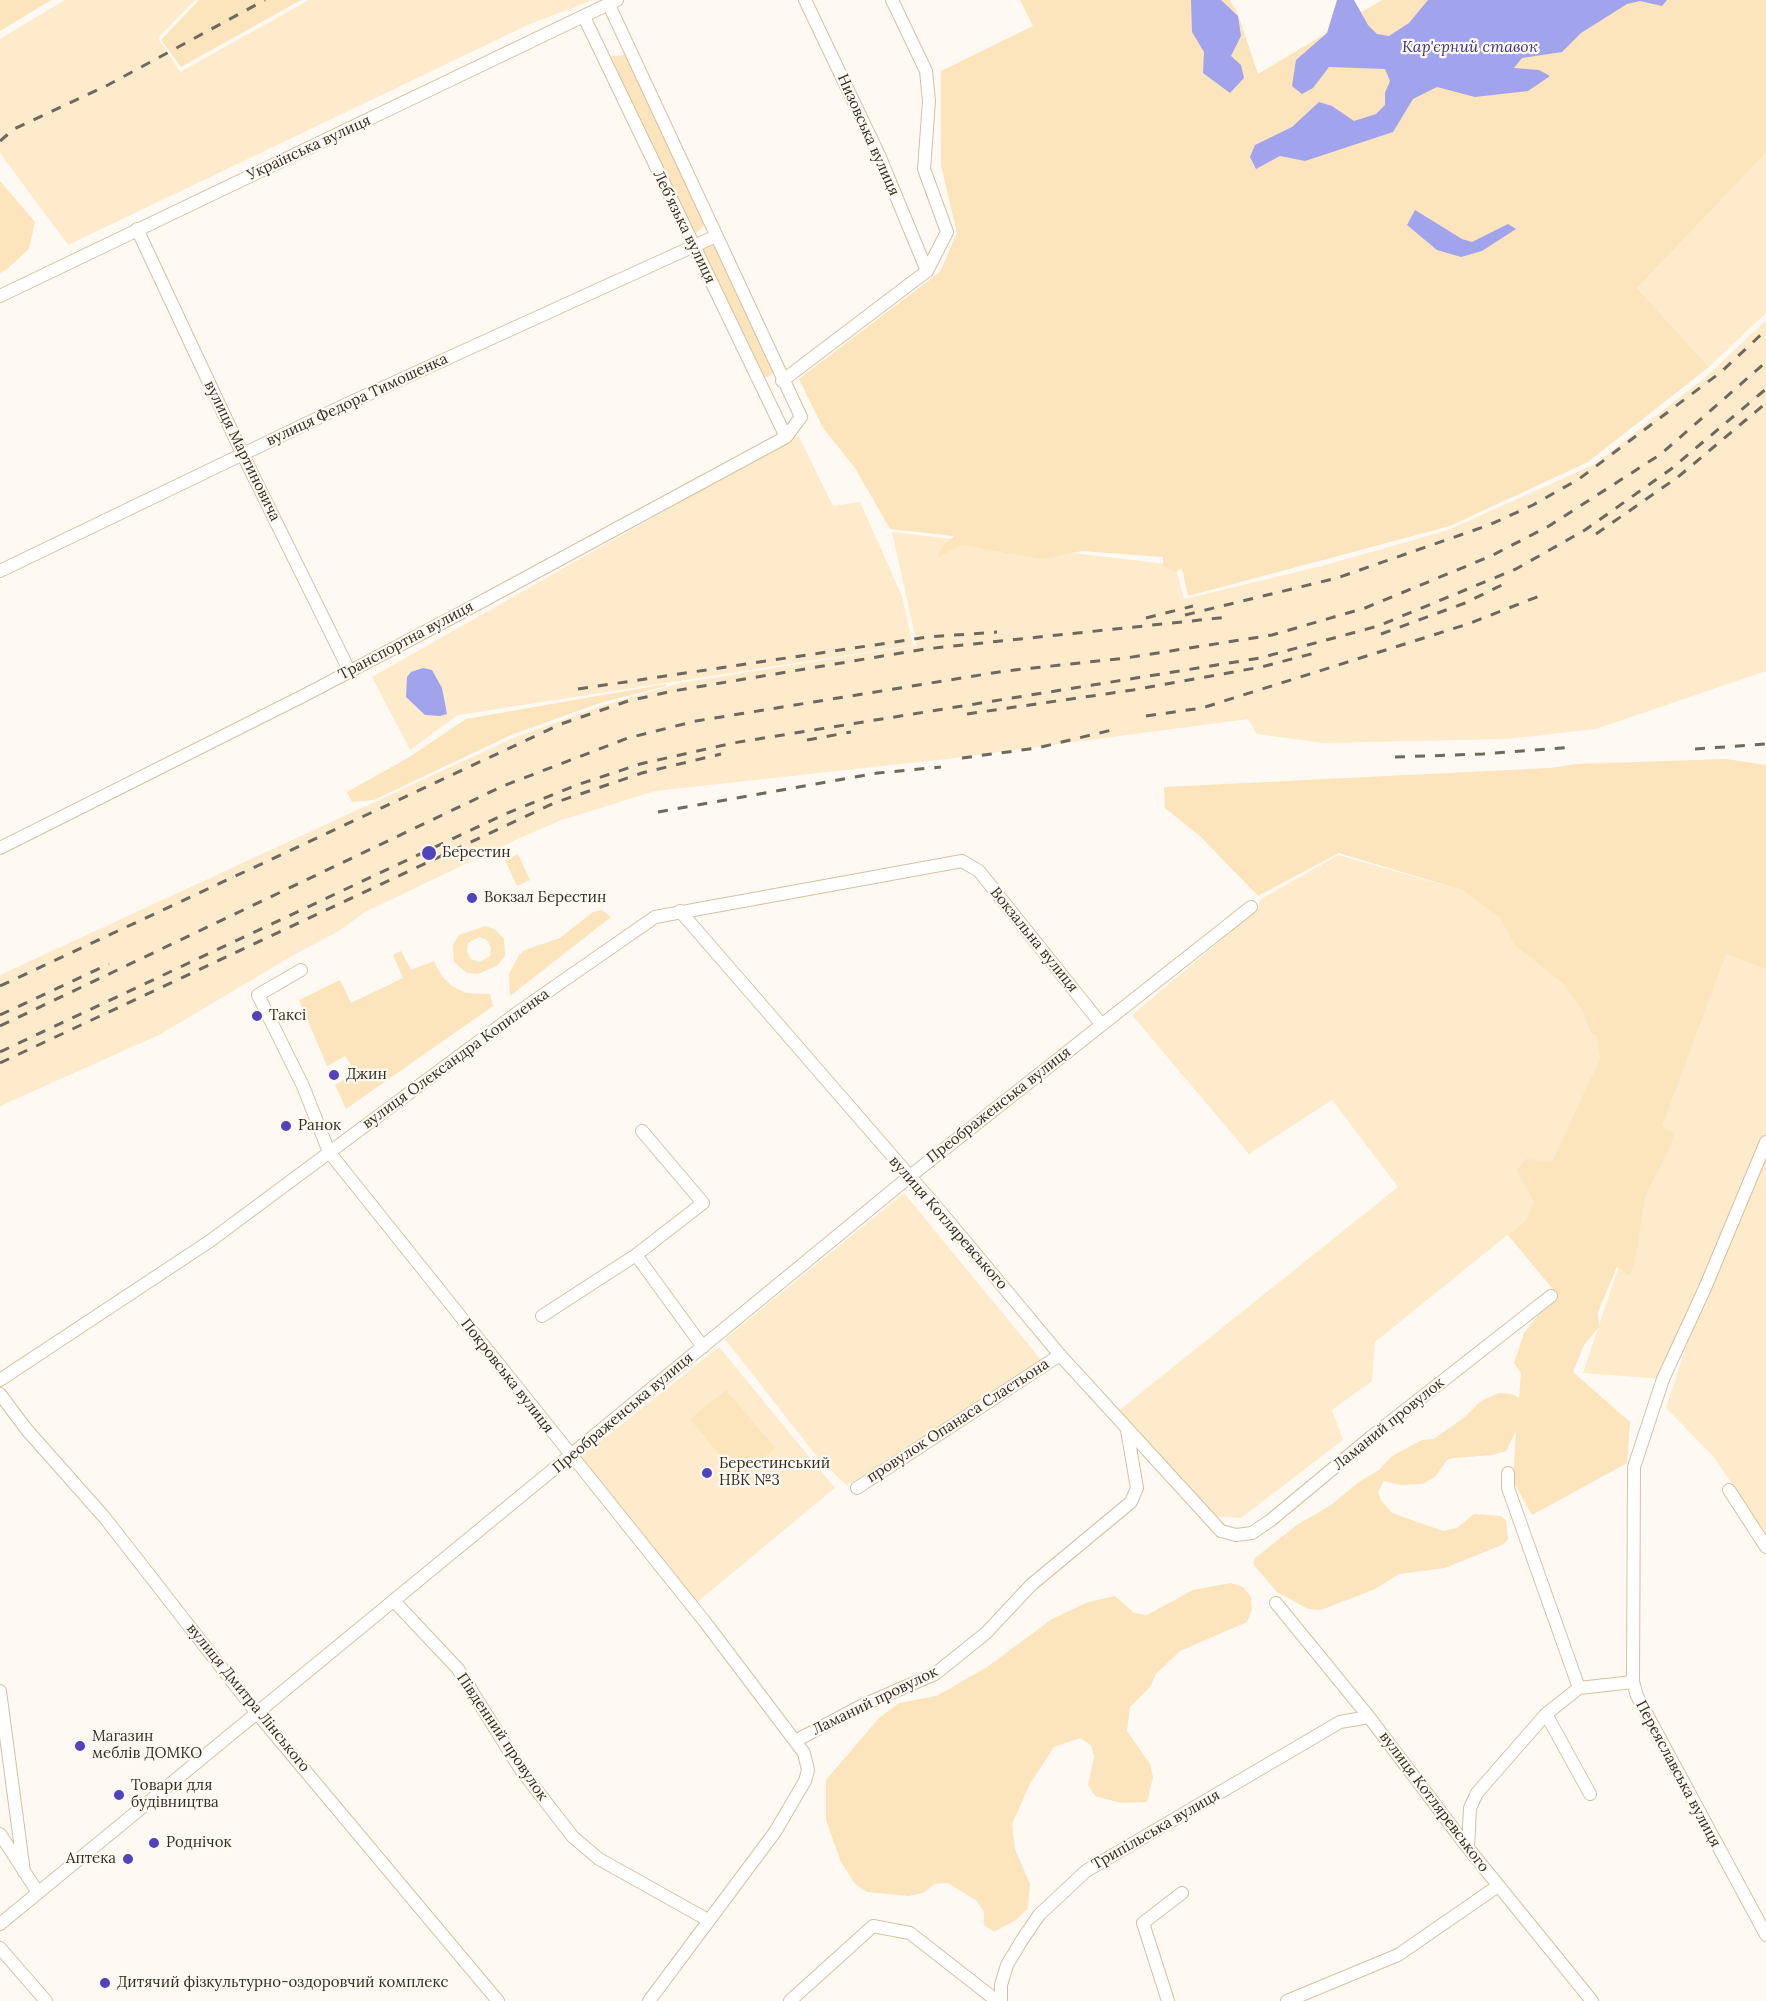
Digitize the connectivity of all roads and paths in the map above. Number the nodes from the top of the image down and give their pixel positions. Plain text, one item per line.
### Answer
1 (805, 0) edge
2 (892, 0) edge
3 (613, 3) edge
4 (584, 17) junction
5 (137, 230) junction
6 (716, 236) junction
7 (692, 247) junction
8 (927, 271) junction
9 (0, 296) edge
10 (782, 381) junction
11 (801, 417) joint
12 (786, 436) junction
13 (242, 453) junction
14 (0, 571) edge
15 (350, 672) junction
16 (0, 848) edge
17 (962, 861) joint
18 (1251, 907) dead end
19 (680, 911) junction
20 (301, 969) dead end
21 (1101, 1024) junction
22 (642, 1131) dead end
23 (1766, 1142) edge
24 (329, 1152) junction
25 (909, 1177) junction
26 (636, 1255) junction
27 (1551, 1296) dead end
28 (542, 1316) dead end
29 (703, 1347) junction
30 (1060, 1355) junction
31 (0, 1380) edge
32 (0, 1394) edge
33 (1126, 1430) junction
34 (571, 1457) junction
35 (1508, 1473) dead end
36 (857, 1488) dead end
37 (1729, 1490) dead end
38 (1221, 1532) joint
39 (1766, 1547) edge
40 (394, 1601) junction
41 (1276, 1603) dead end
42 (1634, 1682) junction
43 (1579, 1688) junction
44 (0, 1691) edge
45 (256, 1712) junction
46 (1546, 1714) junction
47 (1369, 1717) junction
48 (797, 1740) junction
49 (1590, 1794) dead end
50 (0, 1834) edge
51 (1468, 1848) junction
52 (24, 1872) junction
53 (1498, 1886) junction
54 (37, 1891) junction
55 (1182, 1893) dead end
56 (708, 1920) junction
57 (0, 1924) edge
58 (1766, 1935) edge
59 (0, 1948) edge
60 (46, 2001) edge
61 (498, 2001) edge
62 (649, 2001) edge
63 (790, 2001) edge
64 (999, 2001) edge
65 (1168, 2001) edge
66 (1287, 2001) edge
67 (1592, 2001) edge

1 - 8 street, Низовська вулиця
2 - 8 street
3 - 4 street, Українська вулиця
3 - 6 street, Леб'язька вулиця
4 - 5 street, Українська вулиця
4 - 7 street, Леб'язька вулиця
5 - 9 street, Українська вулиця
5 - 13 street, вулиця Мартиновича
6 - 7 street, вулиця Федора Тимошенка
6 - 10 street, Леб'язька вулиця
7 - 12 street, Леб'язька вулиця
7 - 13 street, вулиця Федора Тимошенка
8 - 10 street
10 - 11 street, Леб'язька вулиця
11 - 12 street, Транспортна вулиця
12 - 15 street, Транспортна вулиця
13 - 14 street, вулиця Федора Тимошенка
13 - 15 street, вулиця Мартиновича
15 - 16 street, Транспортна вулиця
17 - 19 street, вулиця Олександра Копиленка
17 - 21 street, Вокзальна вулиця
18 - 21 street, Преображенська вулиця
19 - 24 street, вулиця Олександра Копиленка
19 - 25 street, вулиця Котляревського
20 - 24 street, Покровська вулиця
21 - 25 street, Преображенська вулиця
22 - 26 street
23 - 42 street, Переяславська вулиця
24 - 31 street, вулиця Олександра Копиленка
24 - 34 street, Покровська вулиця
25 - 29 street, Преображенська вулиця
25 - 30 street, вулиця Котляревського
26 - 28 street
26 - 29 street
27 - 38 street, Ламаний провулок
29 - 34 street, Преображенська вулиця
30 - 33 street, вулиця Котляревського
30 - 36 street, провулок Опанаса Сластьона
32 - 45 street, вулиця Дмитра Лінського
33 - 38 street, вулиця Котляревського
33 - 48 street, Ламаний провулок
34 - 40 street, Преображенська вулиця
34 - 48 street, Покровська вулиця
35 - 43 street
37 - 39 street
40 - 45 street, Преображенська вулиця
40 - 56 street, Південний провулок
41 - 47 street, вулиця Котляревського
42 - 43 street
42 - 58 street, Переяславська вулиця
43 - 46 street
44 - 52 street
45 - 54 street, Преображенська вулиця
45 - 61 street, вулиця Дмитра Лінського
46 - 49 street
46 - 51 street
47 - 51 street, вулиця Котляревського
47 - 64 street, Трипільська вулиця
48 - 56 street, Ламаний провулок
50 - 52 street
51 - 53 street, вулиця Котляревського
52 - 54 street
53 - 66 street
53 - 67 street, вулиця Котляревського
54 - 57 street, Преображенська вулиця
55 - 65 street
56 - 62 street, Ламаний провулок
59 - 60 street
63 - 64 street

